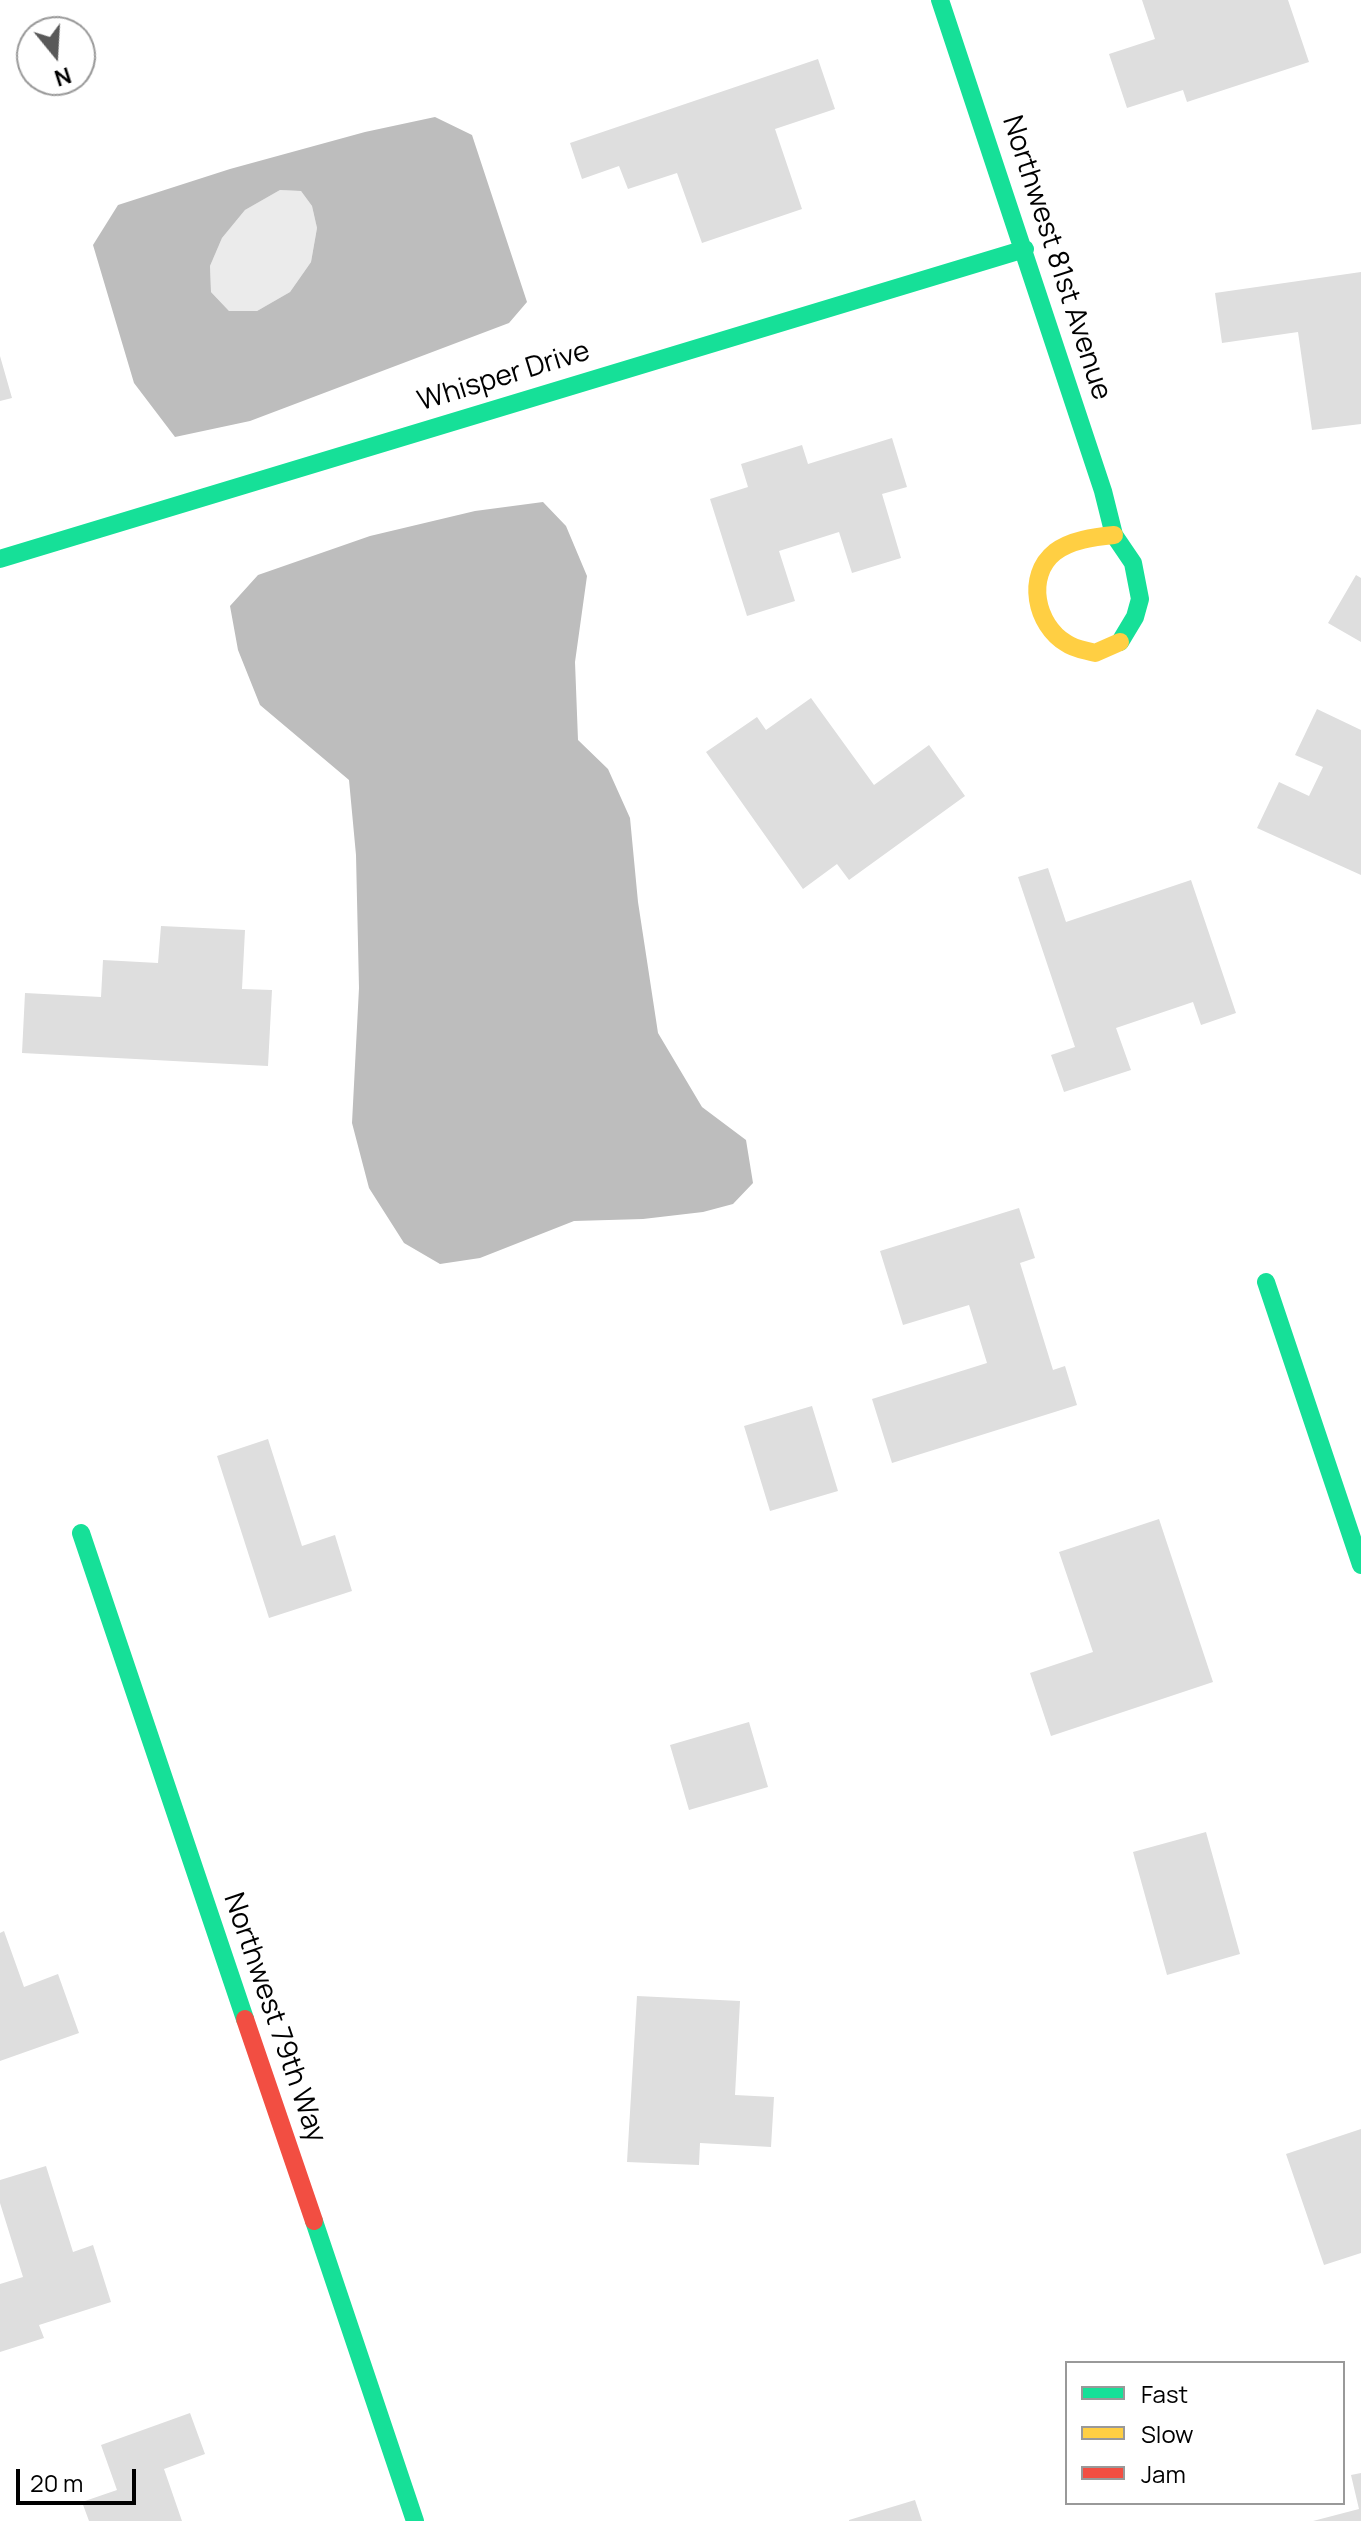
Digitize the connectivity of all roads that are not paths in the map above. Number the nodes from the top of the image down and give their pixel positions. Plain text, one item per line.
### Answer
1 (940, 0) edge
2 (1025, 249) junction
3 (1114, 535) junction
4 (0, 559) edge
5 (1266, 1282) dead end
6 (81, 1533) dead end
7 (1361, 1565) edge
8 (415, 2521) edge

1 - 2 street, Northwest 81st Avenue
2 - 3 street, Northwest 81st Avenue
2 - 4 street, Whisper Drive
3 - 3 street, Northwest 81st Avenue
5 - 7 street
6 - 8 street, Northwest 79th Way

